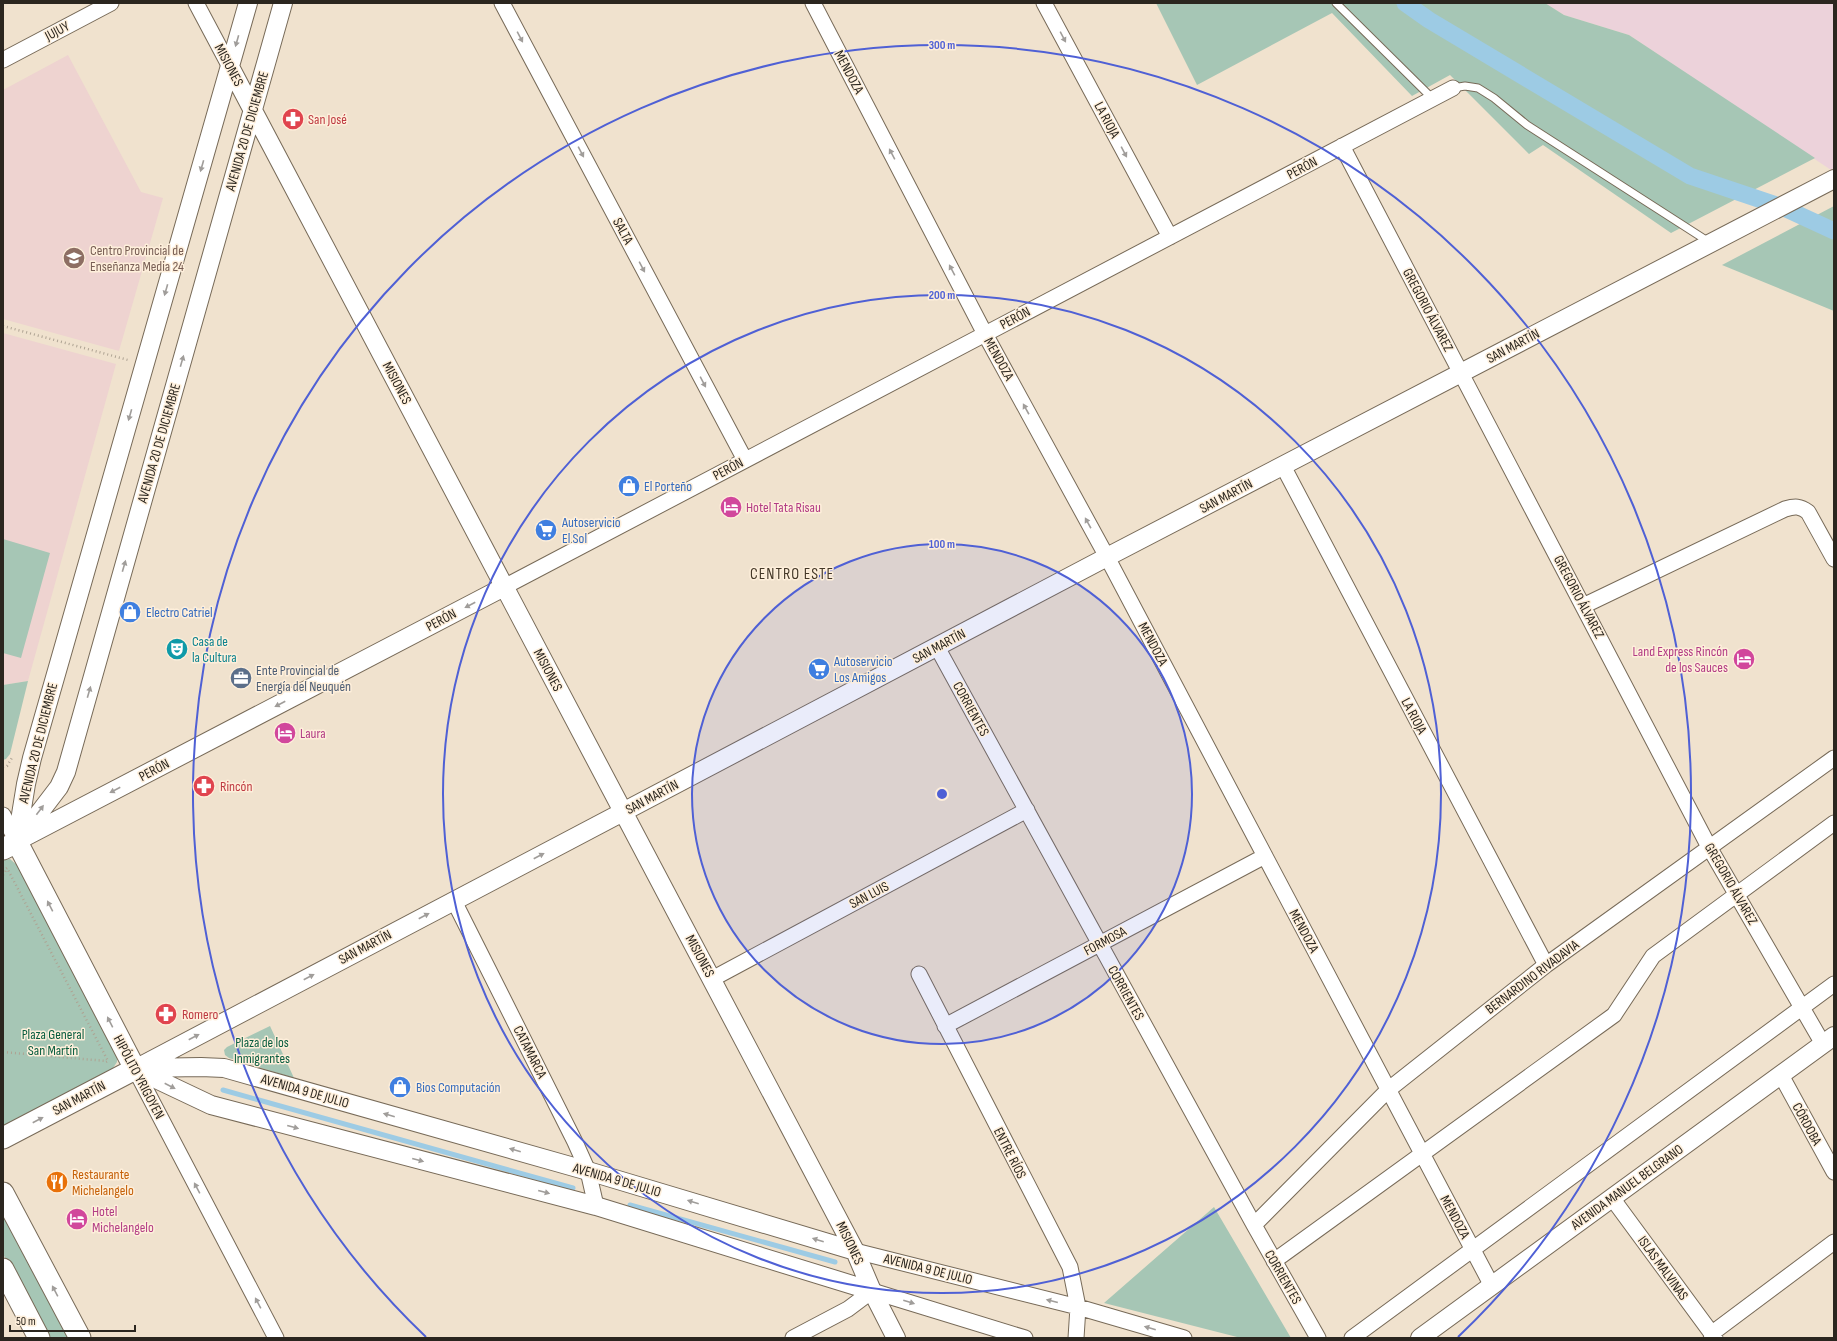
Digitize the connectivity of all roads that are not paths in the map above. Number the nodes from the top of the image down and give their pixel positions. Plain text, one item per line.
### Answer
1 (111, 3) edge
2 (196, 3) edge
3 (248, 3) edge
4 (283, 3) edge
5 (502, 3) edge
6 (813, 3) edge
7 (1044, 3) edge
8 (1336, 3) edge
9 (3, 60) edge
10 (230, 67) junction
11 (1453, 88) joint
12 (1433, 99) junction
13 (253, 111) junction
14 (1342, 146) junction
15 (1834, 179) edge
16 (1170, 237) junction
17 (1710, 243) junction
18 (985, 334) junction
19 (1461, 373) junction
20 (744, 460) junction
21 (1283, 466) junction
22 (1107, 558) junction
23 (1834, 559) edge
24 (504, 587) junction
25 (1583, 606) junction
26 (937, 647) junction
27 (1834, 758) edge
28 (1027, 810) junction
29 (623, 812) junction
30 (3, 815) edge
31 (1834, 823) edge
32 (1709, 847) junction
33 (9, 853) edge
34 (1265, 856) junction
35 (1737, 895) junction
36 (454, 901) junction
37 (1100, 944) junction
38 (1546, 965) junction
39 (919, 974) dead end
40 (712, 979) junction
41 (1834, 984) edge
42 (1802, 1008) junction
43 (945, 1026) junction
44 (1828, 1040) edge
45 (135, 1069) junction
46 (1780, 1075) junction
47 (1388, 1090) junction
48 (3, 1138) edge
49 (1422, 1154) junction
50 (588, 1171) junction
51 (1834, 1172) edge
52 (3, 1193) edge
53 (1612, 1198) junction
54 (596, 1206) junction
55 (1254, 1225) junction
56 (1834, 1242) edge
57 (1472, 1250) junction
58 (855, 1251) junction
59 (1274, 1261) junction
60 (3, 1269) edge
61 (1492, 1286) junction
62 (872, 1291) junction
63 (1078, 1307) junction
64 (1713, 1336) edge
65 (39, 1338) edge
66 (80, 1338) edge
67 (276, 1338) edge
68 (793, 1338) edge
69 (896, 1338) edge
70 (1025, 1338) edge
71 (1076, 1338) edge
72 (1184, 1338) edge
73 (1318, 1338) edge
74 (1352, 1338) edge
75 (1420, 1338) edge

1 - 9 street, JUJUY
2 - 10 street, MISIONES
3 -> 10 street, AVENIDA 20 DE DICIEMBRE
4 - 13 street, AVENIDA 20 DE DICIEMBRE
5 -> 20 street, SALTA
18 -> 6 street, MENDOZA
7 -> 16 street, LA RIOJA
8 - 12 lane
10 - 13 street, MISIONES
10 -> 33 street, AVENIDA 20 DE DICIEMBRE
11 - 12 street, PERÓN
11 - 17 lane
12 - 14 street, PERÓN
13 - 24 street, MISIONES
33 -> 13 street, AVENIDA 20 DE DICIEMBRE
14 - 16 street, PERÓN
14 - 19 street, GREGORIO ÁLVAREZ
15 - 17 street, SAN MARTÍN
16 - 18 street, PERÓN
17 - 19 street, SAN MARTÍN
18 - 20 street, PERÓN
22 -> 18 street, MENDOZA
19 - 21 street, SAN MARTÍN
19 - 25 street, GREGORIO ÁLVAREZ
20 - 24 street, PERÓN
21 - 22 street, SAN MARTÍN
21 - 38 street, LA RIOJA
22 - 26 street, SAN MARTÍN
22 - 34 street, MENDOZA
23 - 25 street
24 - 29 street, MISIONES
24 -> 33 street, PERÓN
25 - 32 street, GREGORIO ÁLVAREZ
26 - 28 street, CORRIENTES
26 - 29 street, SAN MARTÍN
27 - 32 street, BERNARDINO RIVADAVIA
28 - 37 street, CORRIENTES
28 - 40 street, SAN LUIS
36 -> 29 street, SAN MARTÍN
29 - 40 street, MISIONES
30 - 33 street, HIPÓLITO YRIGOYEN
31 - 35 street
32 - 35 street, GREGORIO ÁLVAREZ
32 - 38 street, BERNARDINO RIVADAVIA
45 -> 33 main road, HIPÓLITO YRIGOYEN
34 - 37 street, FORMOSA
34 - 47 street, MENDOZA
35 - 42 street, GREGORIO ÁLVAREZ
35 - 49 street
45 -> 36 street, SAN MARTÍN
36 - 50 street, CATAMARCA
37 - 43 street, FORMOSA
37 - 55 street, CORRIENTES
38 - 47 street, BERNARDINO RIVADAVIA
39 - 43 street, ENTRE RÍOS
40 - 58 street, MISIONES
41 - 42 street
42 - 44 street, GREGORIO ÁLVAREZ
42 - 57 street
43 - 63 street, ENTRE RÍOS
44 - 46 street, AVENIDA MANUEL BELGRANO
48 -> 45 main road, SAN MARTÍN
50 -> 45 street, AVENIDA 9 DE JULIO
45 -> 54 street
67 -> 45 street, HIPÓLITO YRIGOYEN
46 - 51 street, CÓRDOBA
46 - 53 street, AVENIDA MANUEL BELGRANO
47 - 49 street, MENDOZA
47 - 55 street, BERNARDINO RIVADAVIA
49 - 57 street, MENDOZA
49 - 59 street
50 - 54 street, CATAMARCA
58 -> 50 street, AVENIDA 9 DE JULIO
66 -> 52 main road
53 - 61 street, AVENIDA MANUEL BELGRANO
53 - 64 street, ISLAS MALVINAS
54 - 62 street
55 - 59 street, CORRIENTES
56 - 64 street
57 - 61 street, MENDOZA
57 - 74 street
58 - 62 street, MISIONES
63 -> 58 street, AVENIDA 9 DE JULIO
59 - 73 street, CORRIENTES
60 - 65 main road
61 - 75 street, AVENIDA MANUEL BELGRANO
62 - 68 street
62 - 69 street, MISIONES
62 -> 70 street
63 - 71 street, ENTRE RÍOS
72 -> 63 street, AVENIDA 9 DE JULIO

